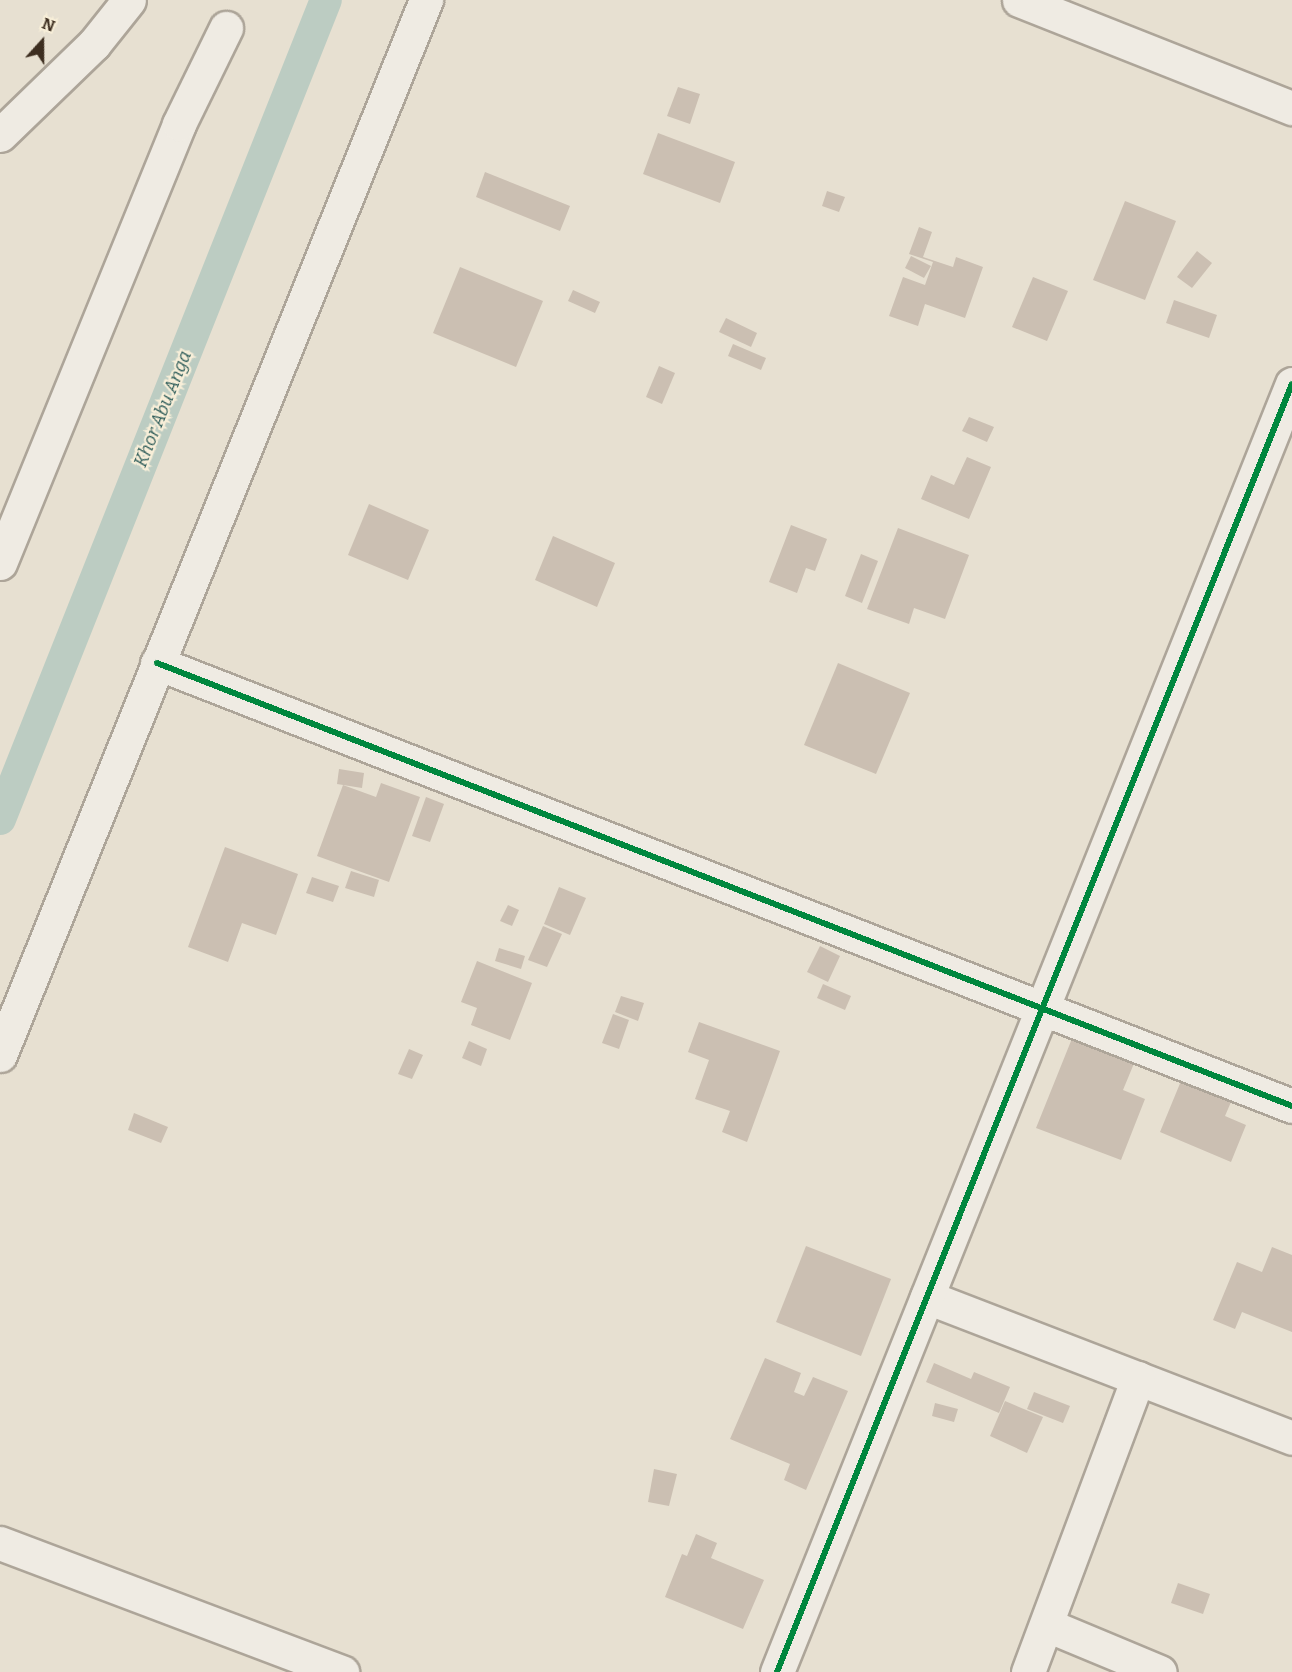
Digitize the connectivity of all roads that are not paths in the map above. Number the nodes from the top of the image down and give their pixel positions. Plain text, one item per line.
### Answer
1 (129, 0) edge
2 (426, 0) edge
3 (1019, 0) edge
4 (226, 28) dead end
5 (1292, 108) edge
6 (0, 135) edge
7 (1292, 384) edge
8 (0, 563) edge
9 (157, 663) junction
10 (1043, 1008) junction
11 (0, 1055) edge
12 (1292, 1106) edge
13 (927, 1297) junction
14 (1138, 1378) junction
15 (1292, 1438) edge
16 (0, 1544) edge
17 (1047, 1625) junction
18 (342, 1672) edge
19 (777, 1672) edge
20 (1028, 1672) edge
21 (1160, 1672) edge

1 - 6 street
2 - 9 street
3 - 5 street
4 - 8 street
7 - 10 street
9 - 10 street
9 - 11 street
10 - 12 street
10 - 13 street
13 - 14 street
13 - 19 street
14 - 15 street
14 - 17 street
16 - 18 street
17 - 20 street
17 - 21 street

